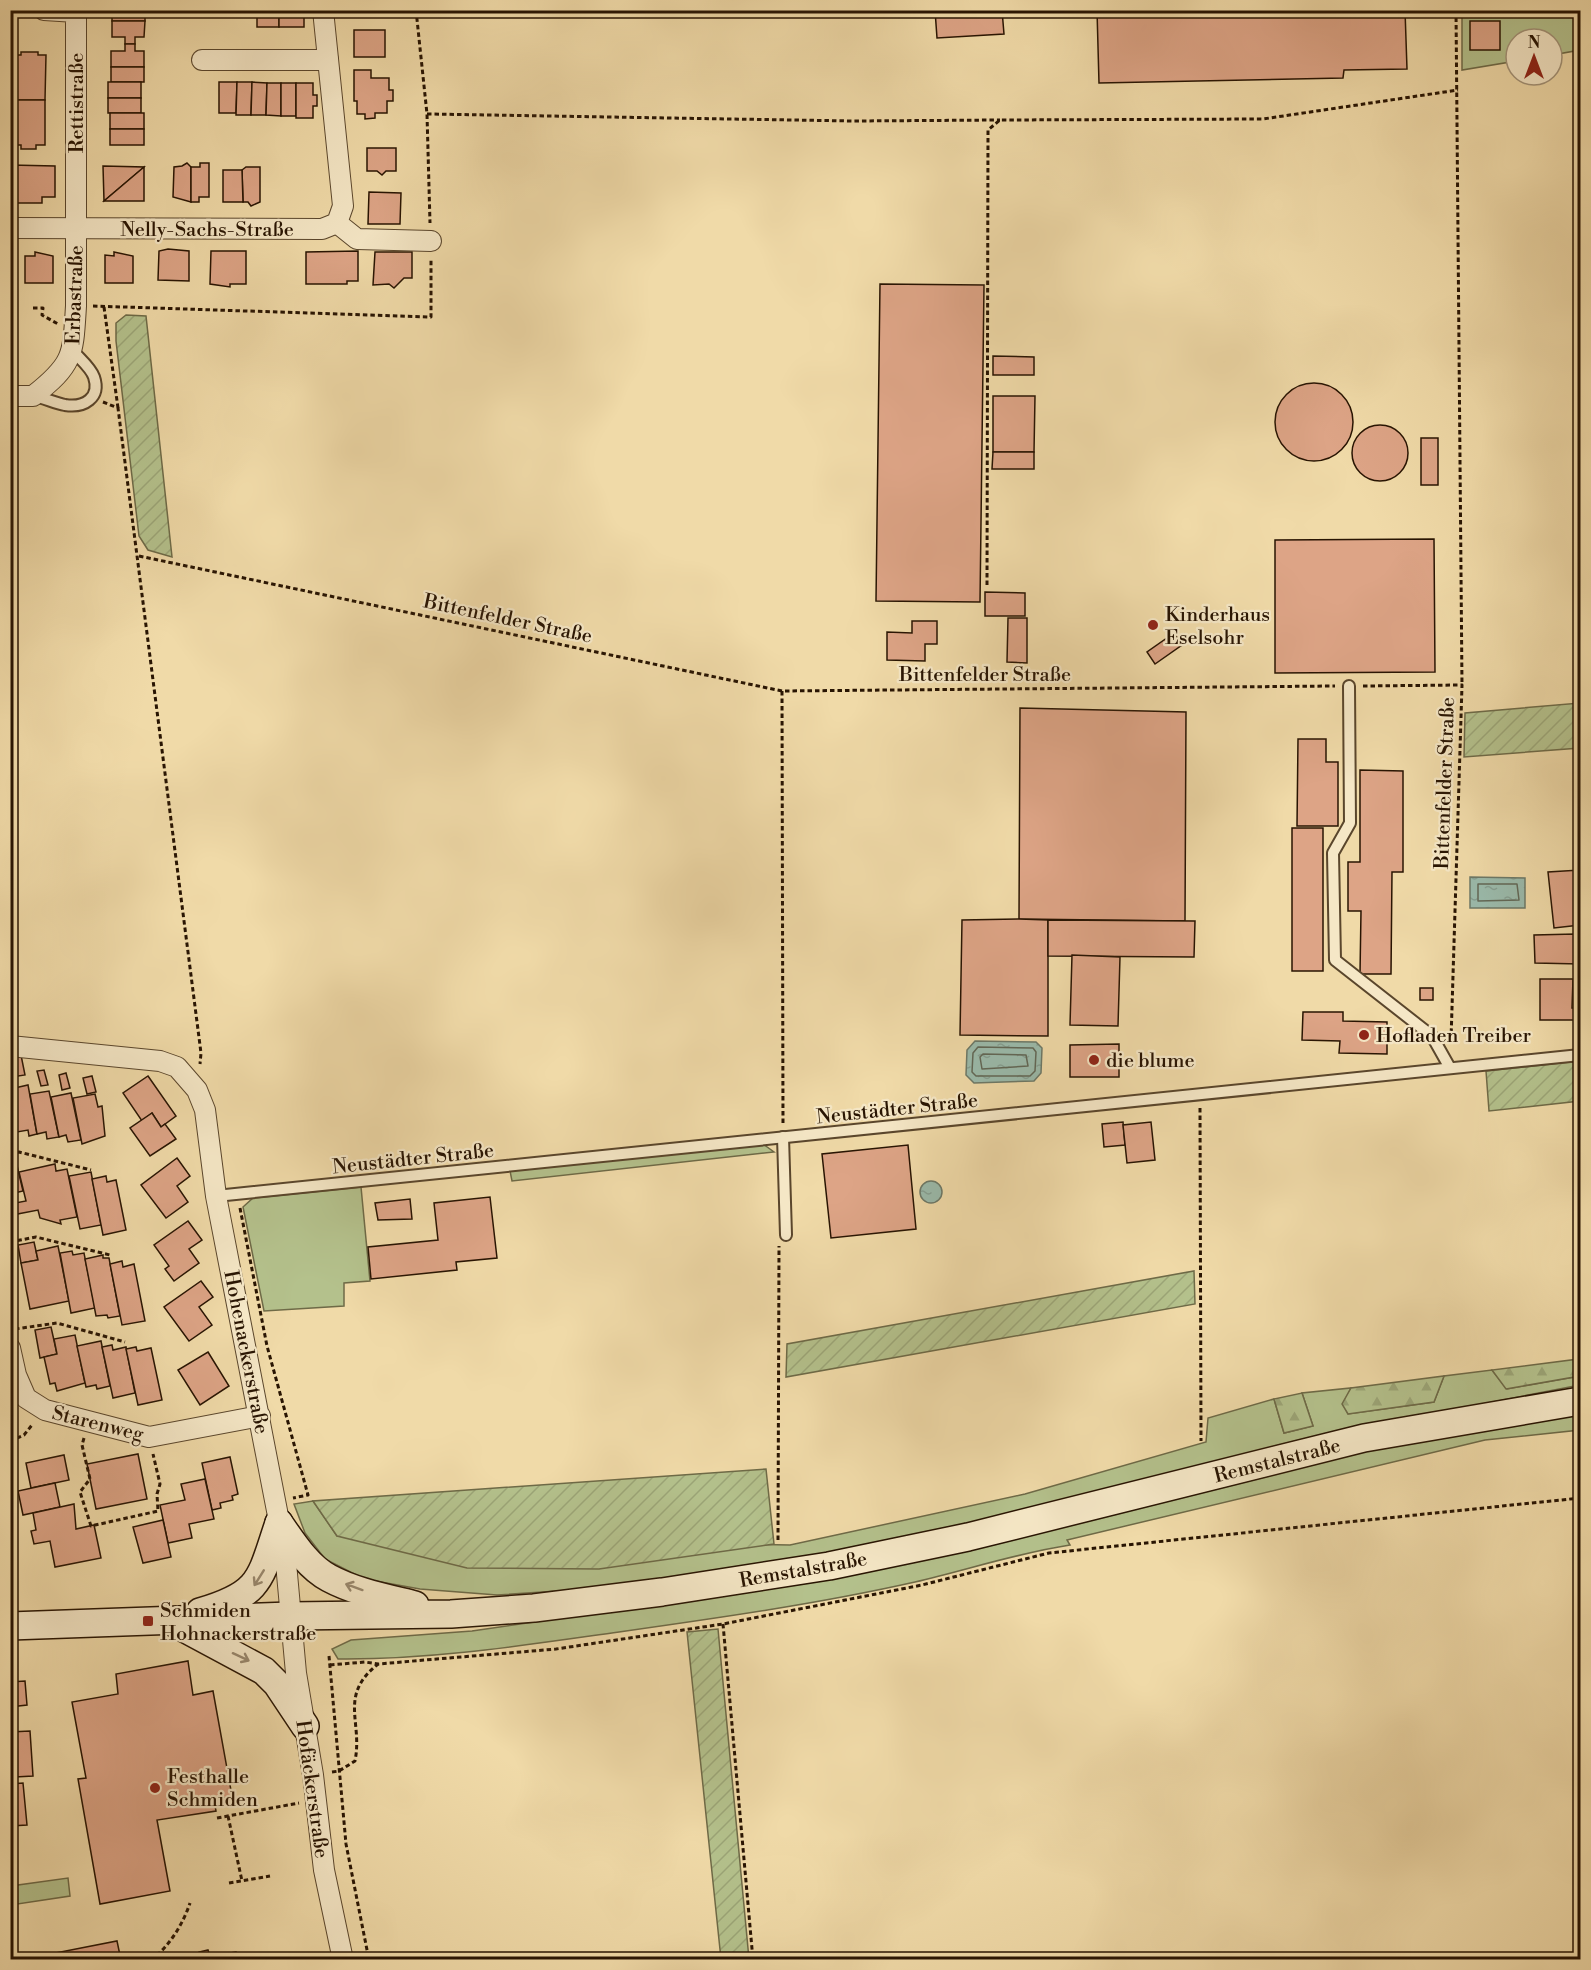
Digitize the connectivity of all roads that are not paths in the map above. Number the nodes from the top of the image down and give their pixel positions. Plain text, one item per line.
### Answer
1 (44, 10) edge
2 (323, 10) edge
3 (202, 60) dead end
4 (328, 60) junction
5 (338, 224) junction
6 (10, 228) edge
7 (76, 228) junction
8 (431, 241) road end
9 (74, 352) junction
10 (10, 396) edge
11 (33, 396) junction
12 (1349, 686) road end
13 (10, 1046) edge
14 (1581, 1055) edge
15 (1450, 1068) junction
16 (783, 1137) junction
17 (216, 1196) junction
18 (786, 1235) road end
19 (10, 1348) edge
20 (1581, 1401) edge
21 (260, 1416) junction
22 (279, 1523) junction
23 (451, 1614) junction
24 (290, 1617) junction
25 (170, 1620) junction
26 (10, 1626) edge
27 (305, 1726) junction
28 (343, 1959) edge

1 - 7 street, Rettistraße
2 - 4 street
3 - 4 street
4 - 5 street
5 - 7 street, Nelly-Sachs-Straße
5 - 8 street
6 - 7 street, Nelly-Sachs-Straße
7 - 9 street, Erbastraße
9 - 11 street, Erbastraße
9 - 11 lane
10 - 11 street
12 - 15 lane
13 - 17 street, Hohenackerstraße
14 - 15 lane, Neustädter Straße
15 - 16 lane, Neustädter Straße
16 - 17 lane, Neustädter Straße
16 - 18 lane
17 - 21 street, Hohenackerstraße
19 - 21 street, Starenweg
20 - 23 street, Remstalstraße
21 - 22 street, Hohenackerstraße
23 -> 22 street
22 - 24 street, Hohenackerstraße
22 -> 25 street
23 - 24 street, Remstalstraße
24 - 25 street, Remstalstraße
24 - 27 street, Hofäckerstraße
25 - 26 street, Remstalstraße
25 -> 27 street
27 - 28 street, Hofäckerstraße

